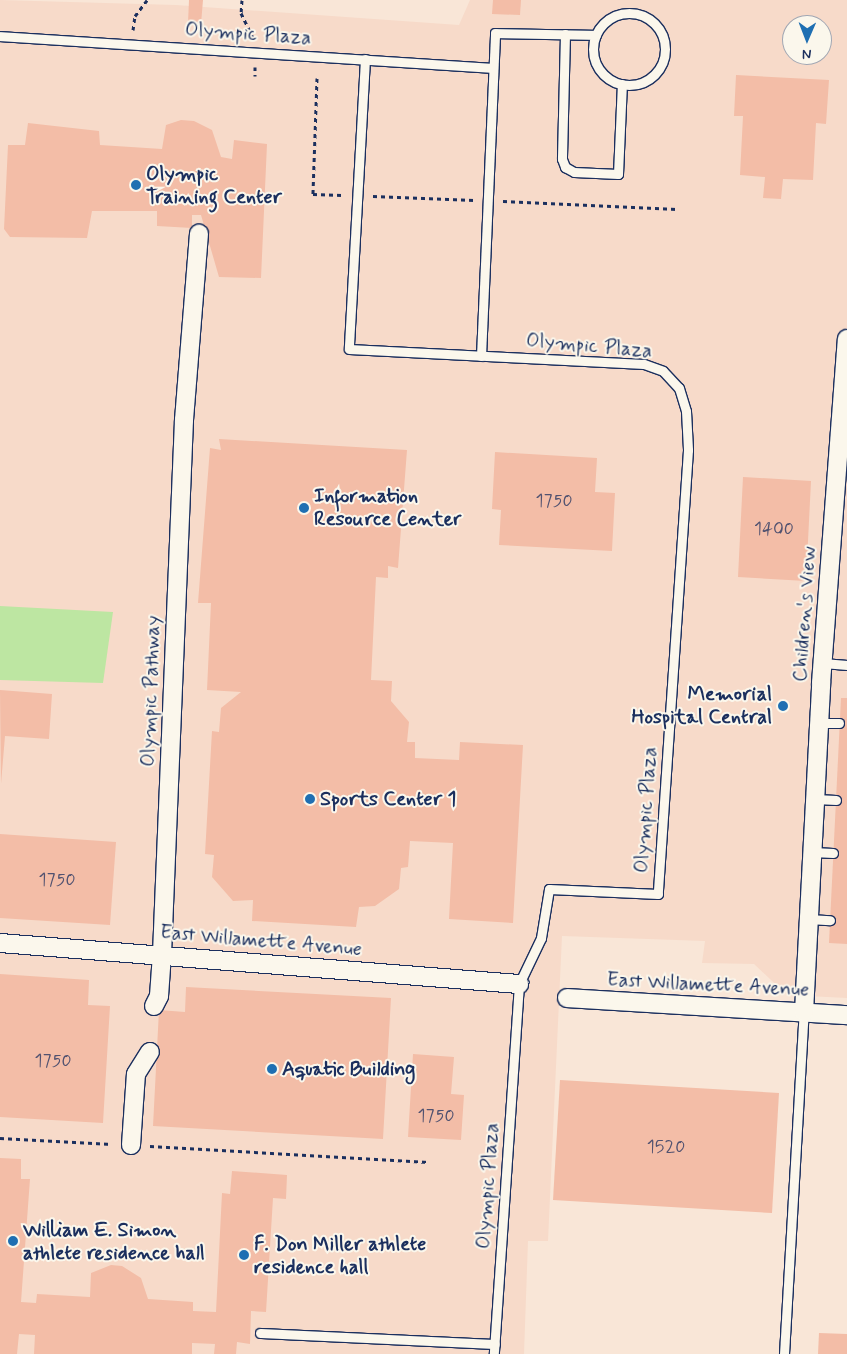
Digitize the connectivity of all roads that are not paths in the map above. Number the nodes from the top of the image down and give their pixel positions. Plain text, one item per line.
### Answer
1 (565, 34) junction
2 (596, 35) junction
3 (0, 36) edge
4 (365, 59) junction
5 (493, 68) junction
6 (622, 84) junction
7 (199, 234) dead end
8 (847, 339) edge
9 (481, 356) junction
10 (844, 445) edge
11 (823, 663) junction
12 (847, 664) edge
13 (819, 723) junction
14 (839, 724) dead end
15 (815, 799) junction
16 (836, 800) dead end
17 (812, 852) junction
18 (833, 853) dead end
19 (808, 918) junction
20 (830, 920) dead end
21 (0, 943) edge
22 (162, 954) junction
23 (519, 984) junction
24 (567, 998) dead end
25 (154, 1006) dead end
26 (804, 1012) junction
27 (847, 1015) edge
28 (150, 1052) dead end
29 (131, 1145) road end
30 (260, 1333) dead end
31 (495, 1344) junction
32 (494, 1354) edge
33 (784, 1354) edge

1 - 2 lane
1 - 5 lane
1 - 6 lane
2 - 6 lane
2 - 6 lane
3 - 4 lane, Olympic Plaza
4 - 5 lane, Olympic Plaza
4 - 9 lane, Olympic Plaza
5 - 9 lane
7 - 22 street, Olympic Pathway
8 - 10 street, Children's View
9 - 23 lane, Olympic Plaza
10 - 11 street, Children's View
11 - 12 lane
11 - 13 street, Children's View
13 - 14 lane
13 - 15 street, Children's View
15 - 16 lane
15 - 17 street, Children's View
17 - 18 lane
17 - 19 street, Children's View
19 - 20 lane
19 - 26 street, Children's View
21 - 22 street, East Willamette Avenue
22 - 23 street, East Willamette Avenue
22 - 25 street, Olympic Pathway
23 - 31 lane, Olympic Plaza
24 - 26 street, East Willamette Avenue
26 - 27 street, East Willamette Avenue
26 - 33 lane
28 - 29 street
30 - 31 lane
31 - 32 lane, Olympic Plaza

